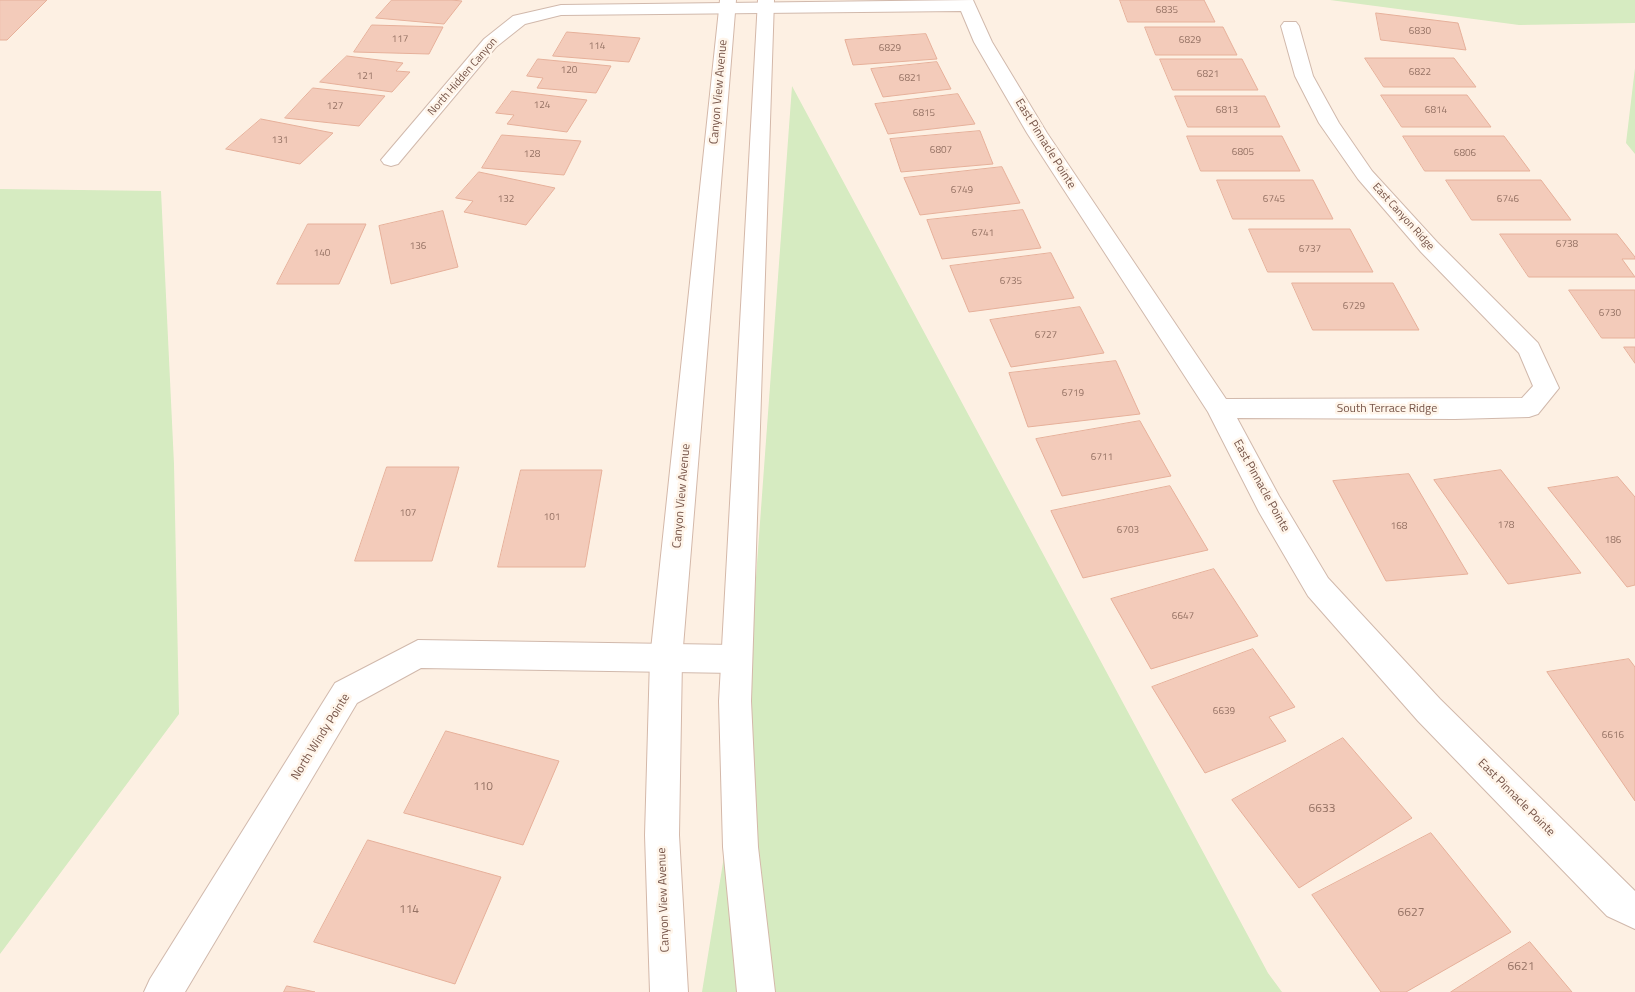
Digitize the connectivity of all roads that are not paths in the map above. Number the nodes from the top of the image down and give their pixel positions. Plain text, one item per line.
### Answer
1 (965, 3) edge
2 (727, 4) edge
3 (766, 4) edge
4 (1290, 26) dead end
5 (392, 160) dead end
6 (1546, 388) joint
7 (1219, 408) junction
8 (666, 659) junction
9 (735, 659) junction
10 (1635, 911) edge
11 (163, 992) edge
12 (669, 992) edge
13 (756, 992) edge

1 - 3 street, North Hidden Canyon
1 - 7 street, East Pinnacle Pointe
2 - 3 street, North Hidden Canyon
2 - 5 street, North Hidden Canyon
2 - 8 street, Canyon View Avenue
3 - 9 street
4 - 6 street, East Canyon Ridge
6 - 7 street, South Terrace Ridge
7 - 10 street, East Pinnacle Pointe
8 - 9 street, North Windy Pointe
8 - 11 street, North Windy Pointe
8 - 12 street, Canyon View Avenue
9 - 13 street

